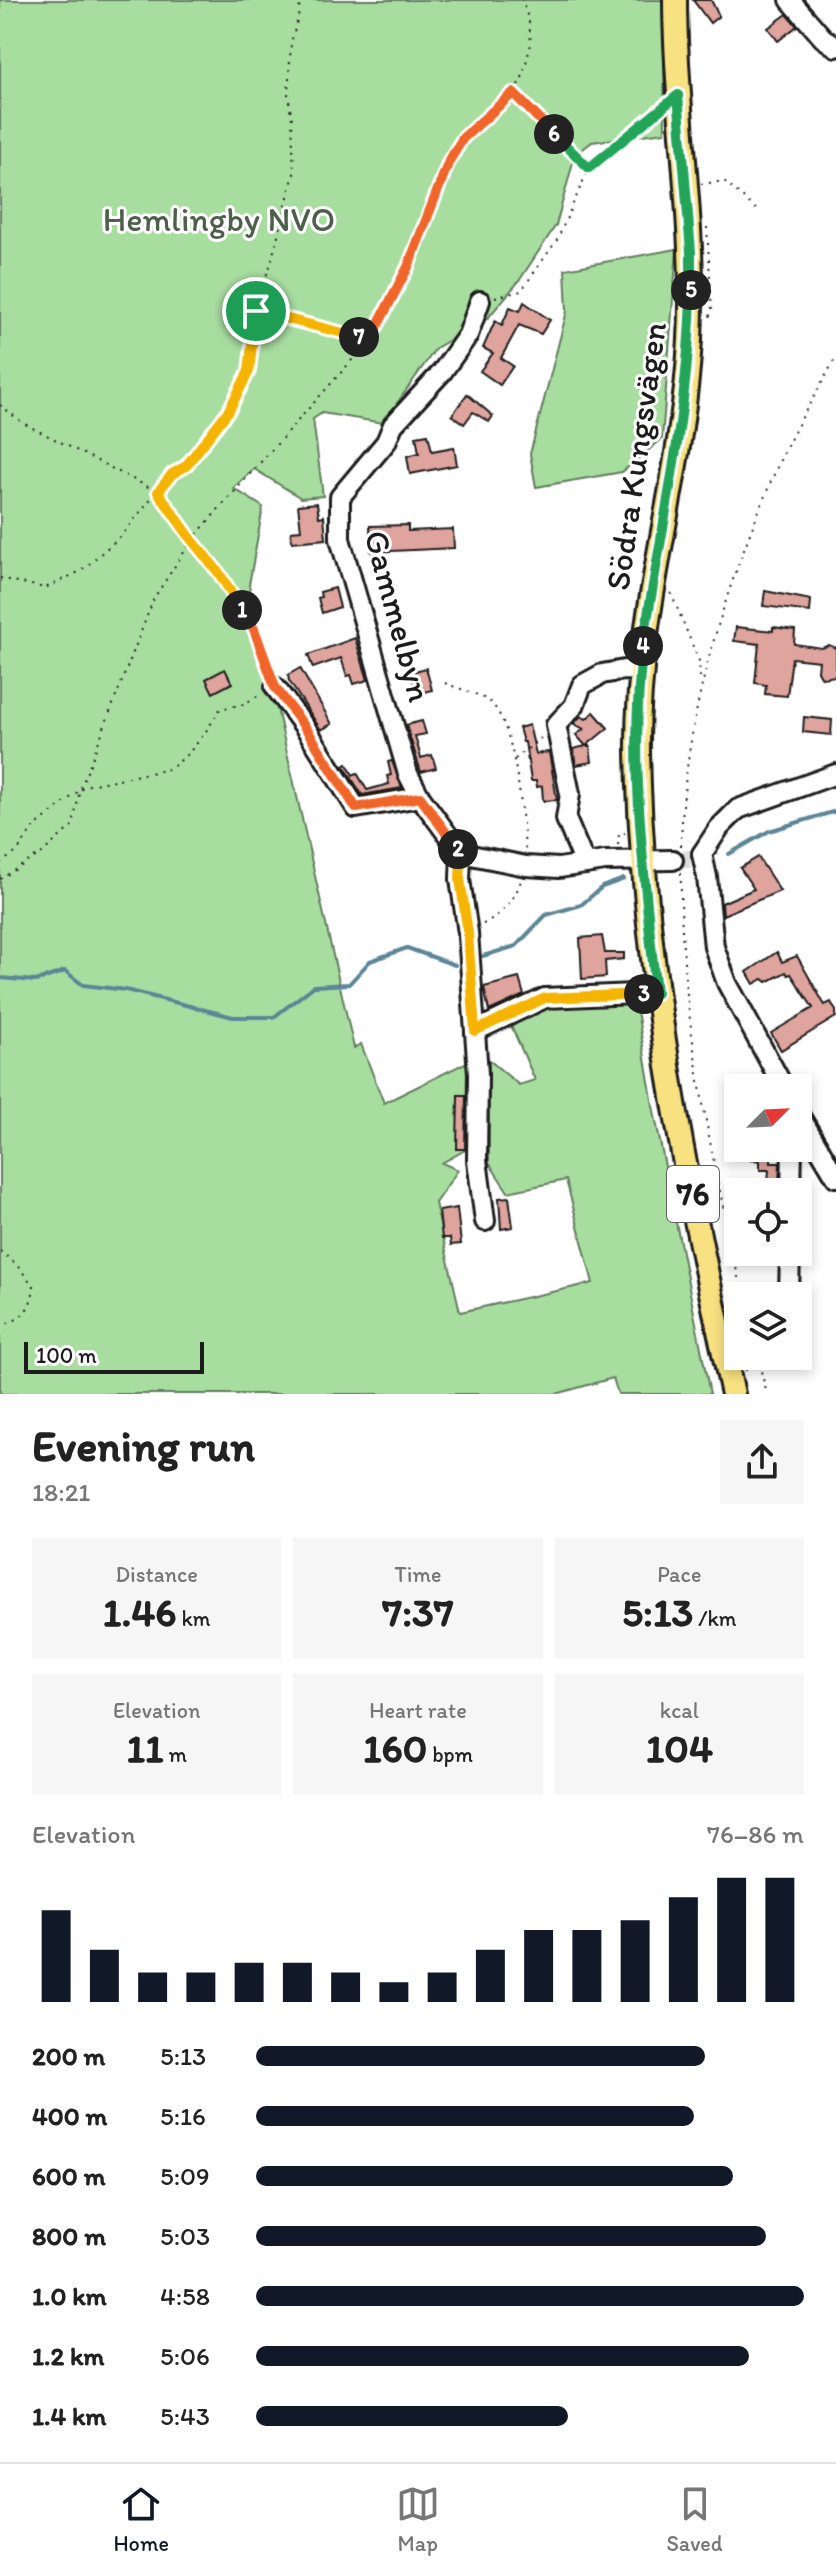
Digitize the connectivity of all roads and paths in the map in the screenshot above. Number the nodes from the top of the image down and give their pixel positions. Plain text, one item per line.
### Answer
1 (296, 0) edge
2 (522, 0) edge
3 (675, 0) edge
4 (790, 0) edge
5 (836, 47) edge
6 (513, 93) junction
7 (678, 95) junction
8 (589, 168) junction
9 (696, 184) dead end
10 (758, 211) dead end
11 (480, 301) joint
12 (256, 311) junction
13 (370, 340) junction
14 (836, 357) edge
15 (0, 405) edge
16 (158, 492) junction
17 (192, 540) junction
18 (0, 578) edge
19 (641, 671) junction
20 (445, 683) dead end
21 (275, 687) junction
22 (556, 725) junction
23 (514, 759) junction
24 (836, 774) edge
25 (80, 790) junction
26 (420, 797) junction
27 (461, 853) junction
28 (644, 860) junction
29 (686, 861) junction
30 (0, 863) edge
31 (585, 864) junction
32 (526, 866) junction
33 (0, 879) edge
34 (468, 933) junction
35 (656, 993) junction
36 (475, 1031) junction
37 (776, 1074) edge
38 (812, 1149) edge
39 (836, 1177) edge
40 (485, 1221) dead end
41 (0, 1251) edge
42 (739, 1282) edge
43 (0, 1325) edge
44 (761, 1370) edge
45 (733, 1394) edge
46 (767, 1394) edge

1 - 12 path
2 - 6 path
3 - 7 main road, Södra Kungsvägen / 76
4 - 5 street
6 - 8 path
6 - 13 path
7 - 8 path
7 - 19 main road, Södra Kungsvägen / 76
8 - 11 path
9 - 10 path
11 - 26 street, Gammelbyn
12 - 13 path
12 - 16 path
13 - 17 path
14 - 29 path
15 - 16 path
16 - 17 path
16 - 18 path
17 - 21 path
17 - 25 path
19 - 22 street
19 - 28 main road, Södra Kungsvägen / 76
20 - 23 path, Gammelbyn
21 - 25 path
21 - 26 street
22 - 23 path
22 - 31 street
23 - 32 path, Gammelbyn
24 - 29 street
25 - 30 path
25 - 33 path
26 - 27 street, Gammelbyn
27 - 32 street
27 - 34 street
28 - 29 street
28 - 31 street
28 - 35 main road, Södra Kungsvägen / 76
29 - 37 street
29 - 42 path
31 - 32 street
32 - 34 path
34 - 36 street
35 - 36 street
35 - 45 main road, Södra Kungsvägen / 76
36 - 40 street
38 - 39 street
41 - 43 path
44 - 46 path

